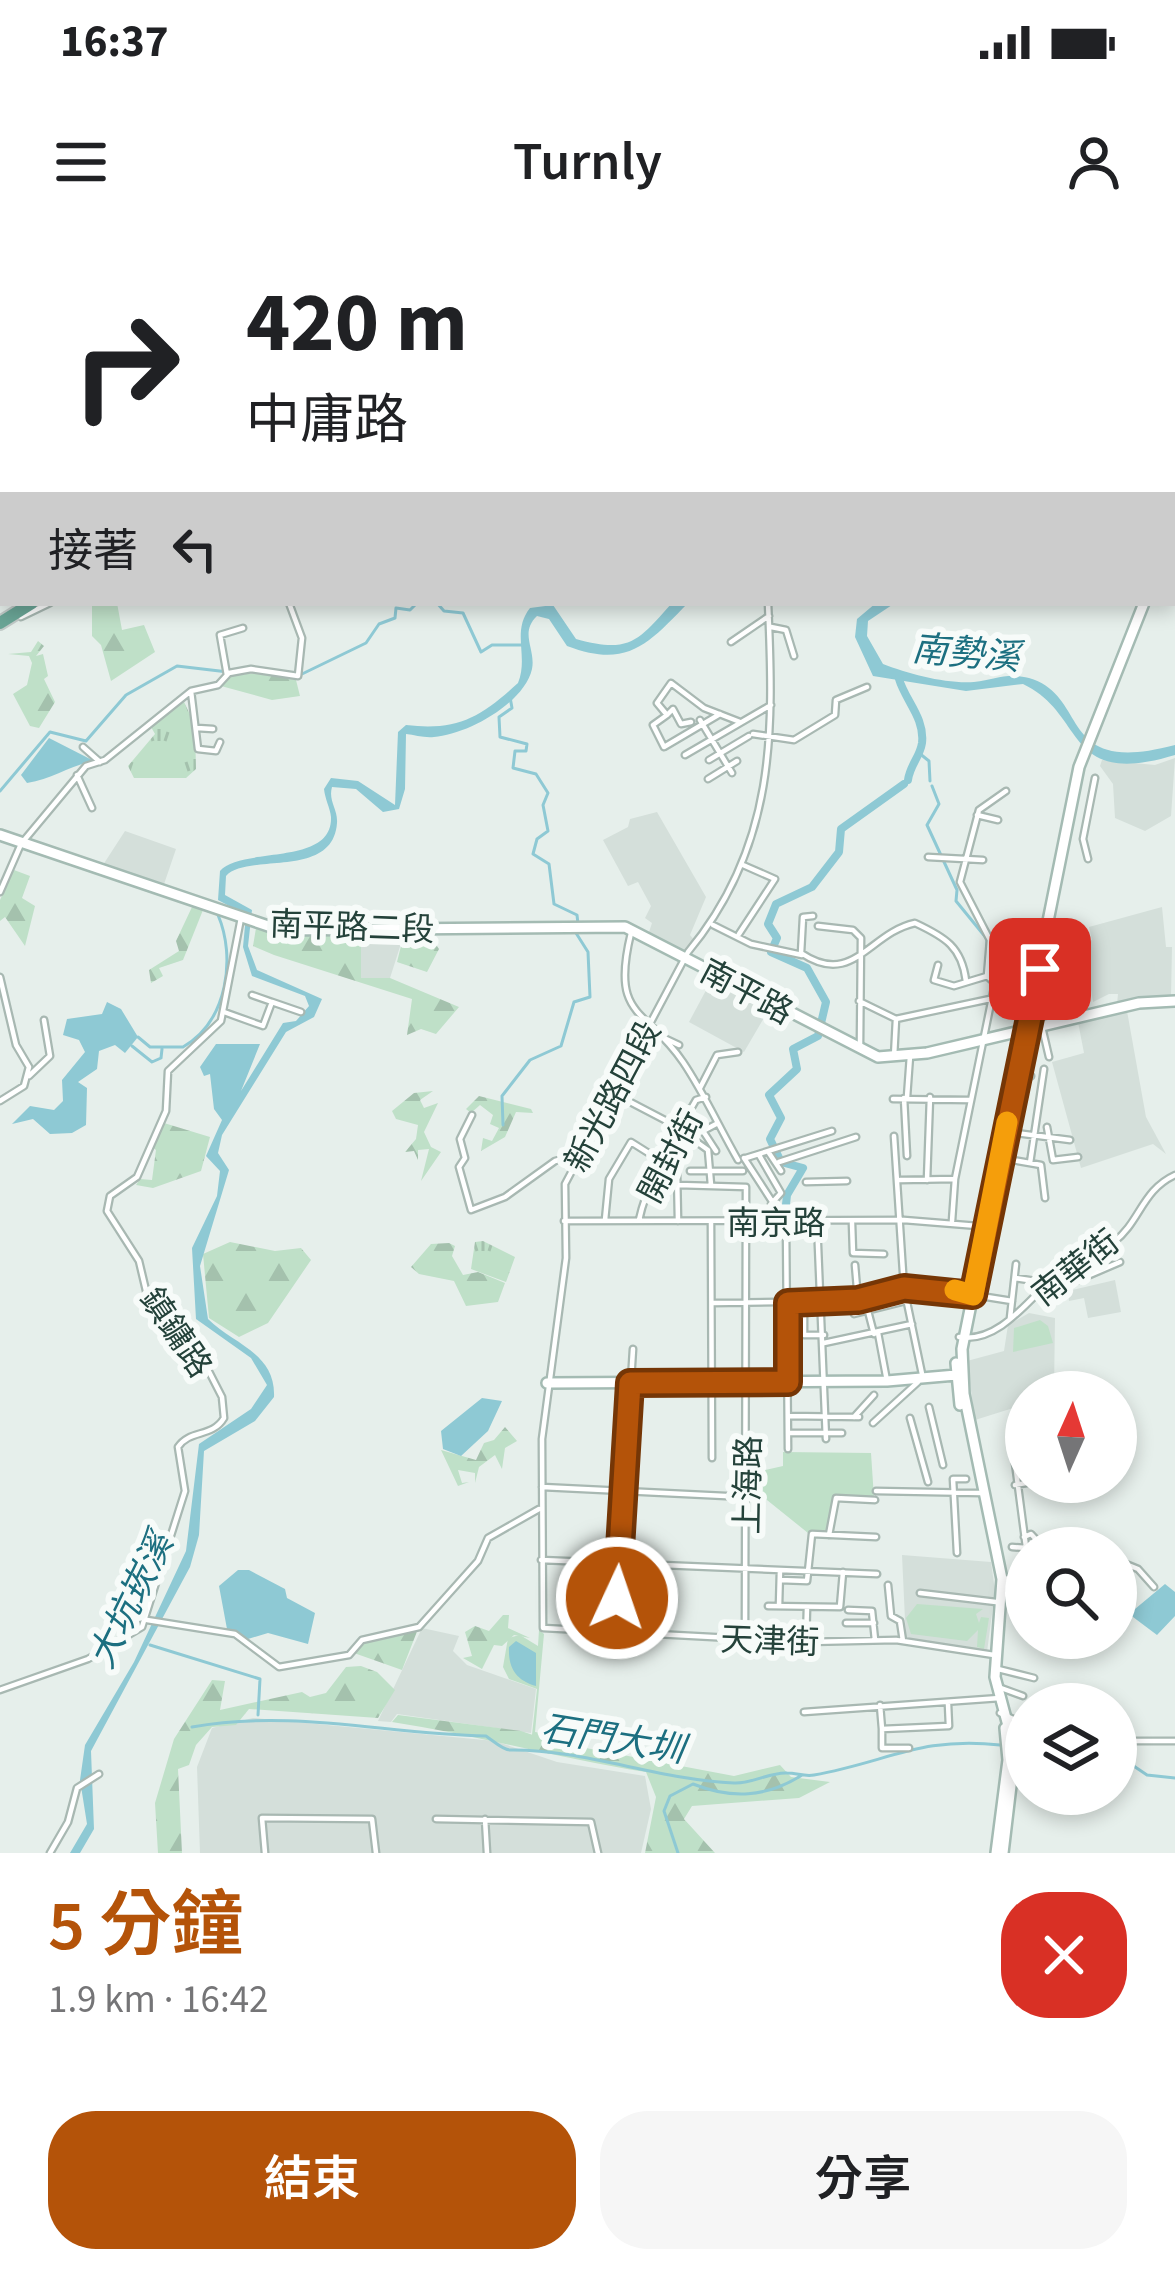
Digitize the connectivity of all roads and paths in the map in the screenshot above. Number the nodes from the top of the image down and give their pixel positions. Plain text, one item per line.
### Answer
1 (30, 606) edge
2 (290, 606) edge
3 (768, 606) edge
4 (1140, 606) edge
5 (769, 616) junction
6 (0, 622) edge
7 (770, 627) junction
8 (243, 628) dead end
9 (731, 642) dead end
10 (794, 656) dead end
11 (226, 673) junction
12 (868, 687) dead end
13 (191, 691) junction
14 (771, 705) junction
15 (720, 714) junction
16 (667, 715) junction
17 (691, 722) dead end
18 (701, 722) junction
19 (740, 722) junction
20 (197, 728) junction
21 (213, 729) dead end
22 (771, 734) junction
23 (712, 739) junction
24 (220, 742) dead end
25 (83, 747) dead end
26 (720, 753) junction
27 (685, 754) dead end
28 (709, 760) dead end
29 (737, 761) dead end
30 (100, 762) junction
31 (730, 770) junction
32 (77, 775) junction
33 (1095, 778) dead end
34 (708, 779) dead end
35 (1006, 790) dead end
36 (1071, 797) junction
37 (1090, 800) junction
38 (92, 808) dead end
39 (977, 815) junction
40 (998, 820) dead end
41 (0, 835) edge
42 (21, 844) junction
43 (933, 855) dead end
44 (963, 858) junction
45 (1088, 859) dead end
46 (983, 860) dead end
47 (741, 865) junction
48 (0, 892) edge
49 (813, 916) dead end
50 (246, 920) junction
51 (712, 925) junction
52 (818, 926) dead end
53 (632, 930) junction
54 (739, 934) junction
55 (1043, 952) junction
56 (802, 955) junction
57 (861, 956) junction
58 (1069, 957) dead end
59 (685, 958) junction
60 (938, 965) dead end
61 (1076, 975) dead end
62 (987, 976) junction
63 (0, 977) edge
64 (970, 980) junction
65 (252, 994) dead end
66 (992, 998) junction
67 (1175, 1000) edge
68 (859, 1001) junction
69 (272, 1002) junction
70 (224, 1012) junction
71 (301, 1012) dead end
72 (1082, 1018) junction
73 (896, 1019) junction
74 (44, 1020) dead end
75 (1042, 1027) junction
76 (651, 1031) junction
77 (1024, 1031) junction
78 (982, 1040) junction
79 (679, 1046) dead end
80 (860, 1049) junction
81 (738, 1052) dead end
82 (910, 1056) junction
83 (893, 1058) junction
84 (1049, 1058) dead end
85 (1044, 1069) dead end
86 (1018, 1074) junction
87 (29, 1076) junction
88 (1031, 1076) dead end
89 (700, 1088) junction
90 (613, 1093) junction
91 (706, 1097) junction
92 (930, 1097) junction
93 (905, 1098) junction
94 (893, 1099) dead end
95 (970, 1100) junction
96 (0, 1101) edge
97 (472, 1115) dead end
98 (718, 1123) junction
99 (1047, 1126) dead end
100 (680, 1129) junction
101 (832, 1131) dead end
102 (1003, 1131) junction
103 (895, 1136) dead end
104 (1034, 1137) junction
105 (856, 1138) dead end
106 (1070, 1140) dead end
107 (1048, 1141) junction
108 (716, 1151) dead end
109 (773, 1152) junction
110 (577, 1155) junction
111 (759, 1155) junction
112 (907, 1156) dead end
113 (1078, 1157) dead end
114 (1001, 1158) junction
115 (663, 1161) junction
116 (738, 1161) junction
117 (779, 1162) dead end
118 (1030, 1162) junction
119 (690, 1171) dead end
120 (710, 1171) junction
121 (743, 1171) dead end
122 (781, 1172) dead end
123 (1175, 1174) edge
124 (955, 1179) junction
125 (898, 1180) junction
126 (927, 1180) junction
127 (847, 1181) dead end
128 (806, 1182) dead end
129 (678, 1186) junction
130 (710, 1186) junction
131 (1046, 1198) dead end
132 (771, 1204) junction
133 (605, 1220) junction
134 (639, 1220) junction
135 (678, 1220) junction
136 (904, 1220) junction
137 (564, 1221) junction
138 (851, 1221) junction
139 (952, 1221) junction
140 (711, 1222) junction
141 (817, 1222) junction
142 (746, 1223) junction
143 (786, 1223) junction
144 (983, 1227) junction
145 (884, 1254) dead end
146 (1120, 1262) dead end
147 (1070, 1263) junction
148 (1016, 1264) dead end
149 (855, 1265) dead end
150 (1015, 1278) junction
151 (1049, 1283) junction
152 (904, 1288) junction
153 (970, 1294) junction
154 (821, 1300) junction
155 (858, 1300) junction
156 (906, 1300) junction
157 (804, 1301) junction
158 (1012, 1301) junction
159 (712, 1303) junction
160 (748, 1303) junction
161 (788, 1303) junction
162 (868, 1311) junction
163 (854, 1314) dead end
164 (1010, 1318) junction
165 (912, 1324) junction
166 (876, 1334) junction
167 (962, 1337) junction
168 (824, 1340) junction
169 (633, 1348) dead end
170 (958, 1375) junction
171 (923, 1379) junction
172 (825, 1381) junction
173 (887, 1381) junction
174 (714, 1382) junction
175 (749, 1382) junction
176 (788, 1382) junction
177 (547, 1383) junction
178 (630, 1383) junction
179 (874, 1395) dead end
180 (929, 1407) dead end
181 (788, 1416) junction
182 (825, 1416) junction
183 (910, 1418) dead end
184 (872, 1423) dead end
185 (788, 1433) junction
186 (842, 1433) dead end
187 (826, 1436) junction
188 (788, 1449) dead end
189 (712, 1457) dead end
190 (943, 1465) dead end
191 (966, 1479) dead end
192 (928, 1482) dead end
193 (542, 1487) junction
194 (623, 1490) junction
195 (876, 1491) dead end
196 (981, 1493) junction
197 (951, 1494) junction
198 (747, 1497) junction
199 (875, 1500) dead end
200 (541, 1507) junction
201 (829, 1535) junction
202 (876, 1537) dead end
203 (957, 1553) dead end
204 (541, 1560) junction
205 (619, 1564) junction
206 (746, 1568) junction
207 (1137, 1569) edge
208 (780, 1570) junction
209 (808, 1571) junction
210 (843, 1572) junction
211 (877, 1574) dead end
212 (1002, 1579) junction
213 (1005, 1579) edge
214 (780, 1580) junction
215 (888, 1585) dead end
216 (1154, 1588) dead end
217 (920, 1593) dead end
218 (1005, 1596) edge
219 (998, 1597) junction
220 (769, 1606) dead end
221 (779, 1606) junction
222 (808, 1607) junction
223 (848, 1610) dead end
224 (148, 1621) junction
225 (846, 1623) dead end
226 (874, 1624) junction
227 (543, 1628) joint
228 (615, 1632) junction
229 (745, 1638) junction
230 (874, 1640) junction
231 (903, 1641) junction
232 (806, 1642) junction
233 (992, 1654) junction
234 (994, 1668) junction
235 (1034, 1678) dead end
236 (0, 1690) edge
237 (998, 1695) junction
238 (1005, 1695) edge
239 (948, 1703) junction
240 (880, 1706) junction
241 (804, 1712) dead end
242 (1003, 1714) joint
243 (882, 1729) junction
244 (1137, 1741) edge
245 (1175, 1741) edge
246 (909, 1748) dead end
247 (99, 1774) dead end
248 (436, 1819) dead end
249 (485, 1820) junction
250 (50, 1853) edge
251 (265, 1853) edge
252 (376, 1853) edge
253 (488, 1853) edge
254 (598, 1853) edge
255 (999, 1853) edge

1 - 6 main road
2 - 11 street
3 - 5 street, 新光路四段
4 - 36 main road
5 - 7 street, 新光路四段
5 - 9 street
7 - 10 street
7 - 14 street, 新光路四段
8 - 11 street
11 - 13 street
12 - 22 street
13 - 20 street
13 - 30 street
14 - 19 street
14 - 22 street, 新光路四段
15 - 16 street
15 - 18 street
15 - 19 street
16 - 17 street
16 - 18 street
18 - 23 street
19 - 23 street
20 - 21 street
20 - 24 street
22 - 26 street
22 - 47 street, 新光路四段
23 - 26 street
23 - 27 street
25 - 30 street
26 - 28 street
26 - 31 street
29 - 31 street
30 - 32 street
31 - 34 street
32 - 38 street
32 - 42 street
33 - 37 street
35 - 39 street
36 - 37 street
36 - 55 main road
36 - 77 main road
37 - 45 street
39 - 40 street
39 - 44 street
41 - 42 main road, 南平路二段
42 - 48 street
42 - 50 main road, 南平路二段
43 - 44 street
44 - 46 street
44 - 62 street
47 - 51 street, 新光路四段
47 - 54 street
49 - 56 street
50 - 53 main road, 南平路二段
50 - 70 street, 鎮鏞路
51 - 54 street
51 - 59 street, 新光路四段
52 - 57 street
53 - 59 main road, 南平路二段
53 - 76 street
54 - 56 street
55 - 58 street
55 - 77 main road
56 - 57 street
57 - 64 street
57 - 68 street
59 - 76 street, 新光路四段
59 - 80 main road, 南平路
60 - 64 street
61 - 72 street
62 - 64 street
62 - 66 street
63 - 87 street
65 - 69 street
66 - 73 street
66 - 78 street
67 - 72 main road, 南平路
68 - 73 street
68 - 80 street
69 - 70 street
69 - 71 street
70 - 224 street, 鎮鏞路
72 - 75 main road, 南平路
73 - 83 street
74 - 87 street
75 - 77 main road, 南平路
75 - 84 street
76 - 79 street
76 - 89 street
76 - 90 street, 新光路四段
77 - 78 main road, 南平路
77 - 86 main road
77 - 102 main road
78 - 82 main road, 南平路
78 - 95 street
80 - 83 main road, 南平路
81 - 89 street
82 - 83 main road, 南平路
82 - 93 street
85 - 104 street
86 - 88 street
86 - 102 main road
87 - 96 street
89 - 91 street
90 - 100 street
90 - 110 street, 新光路四段
91 - 98 street
91 - 100 street, 開封街
92 - 93 street
92 - 95 street
92 - 126 street
93 - 94 street
93 - 112 street
95 - 124 street
97 - 110 street
98 - 108 street
98 - 116 street
99 - 107 street
100 - 115 street, 開封街
100 - 120 street
101 - 109 street
102 - 104 street
102 - 114 main road
102 - 144 main road
103 - 125 street
104 - 107 street
104 - 118 street
105 - 117 street
106 - 107 street
107 - 113 street
109 - 111 street
109 - 122 street
110 - 137 street, 新光路四段
111 - 116 street
111 - 132 street
114 - 118 street
114 - 144 main road
115 - 129 street
115 - 133 street
115 - 134 street, 開封街
116 - 132 street
118 - 131 street
119 - 120 street
120 - 121 street
120 - 130 street
123 - 147 street, 南華街
124 - 126 street
124 - 139 street
125 - 126 street
125 - 136 street
127 - 128 street
129 - 130 street
129 - 135 street
130 - 142 street, 上海路
132 - 143 street
133 - 134 street, 南京路
133 - 137 street, 南京路
134 - 135 street, 南京路
135 - 140 street, 南京路
136 - 138 street, 南京路
136 - 139 street, 南京路
136 - 152 street
137 - 177 street, 新光路四段
138 - 141 street, 南京路
138 - 145 street
139 - 144 street, 南京路
140 - 142 street, 南京路
140 - 159 street
141 - 143 street, 南京路
141 - 154 street
142 - 143 street, 南京路
142 - 160 street, 上海路
143 - 161 street
144 - 153 main road
146 - 147 street
147 - 151 street, 南華街
148 - 150 street
149 - 155 street
150 - 151 street
150 - 158 street
151 - 164 street, 南華街
152 - 153 street
152 - 155 street
152 - 156 street
153 - 158 street
153 - 167 main road
154 - 155 street
154 - 157 street
154 - 168 street
156 - 162 street
156 - 165 street
157 - 161 street
157 - 168 street
158 - 164 street
159 - 160 street
159 - 174 street
160 - 161 street
160 - 175 street, 上海路
161 - 176 street
162 - 163 street
162 - 166 street
164 - 167 street, 南華街
165 - 166 street
165 - 171 street
166 - 168 street
166 - 173 street
167 - 170 main road
168 - 172 street
169 - 178 street
170 - 171 main road
170 - 196 main road
170 - 212 main road
171 - 173 main road
171 - 184 street
172 - 173 main road
172 - 176 main road
172 - 182 street
174 - 175 main road
174 - 178 main road
174 - 189 street
175 - 176 main road
175 - 198 street, 上海路
176 - 181 street
177 - 178 main road
177 - 193 street, 新光路四段
178 - 194 street
179 - 182 street
180 - 190 street
181 - 182 street
181 - 185 street
182 - 187 street
183 - 192 street
185 - 187 street
185 - 188 street
186 - 187 street
191 - 197 street
193 - 194 street
193 - 200 street, 新光路四段
194 - 198 street
194 - 205 street
195 - 197 street
196 - 197 street
196 - 219 main road
197 - 203 street
198 - 206 street, 上海路
199 - 201 street
200 - 204 street, 新光路四段
200 - 224 street
201 - 202 street
201 - 209 street
204 - 205 street
204 - 227 street, 新光路四段
205 - 206 street
205 - 228 street
206 - 208 street
206 - 229 street, 上海路
207 - 216 street
208 - 209 street
208 - 214 street
209 - 210 street
209 - 214 street
210 - 211 street
210 - 222 street
212 - 213 street
212 - 219 main road
214 - 221 street
215 - 231 street
217 - 219 street
218 - 219 street
219 - 233 main road
220 - 221 street
221 - 222 street
222 - 232 street
223 - 226 street
224 - 236 street
225 - 226 street
226 - 230 street
227 - 228 street, 天津街
228 - 229 street, 天津街
229 - 232 street, 天津街
230 - 231 street, 天津街
230 - 232 street, 天津街
231 - 233 street, 天津街
233 - 234 main road
233 - 237 main road
234 - 235 street
234 - 237 main road
237 - 238 street
237 - 239 street
237 - 242 main road
239 - 240 street
239 - 243 street
240 - 241 street
240 - 243 street
242 - 255 main road
243 - 246 street
244 - 245 street
247 - 250 street
248 - 249 street
249 - 253 street
249 - 254 street
251 - 252 street

